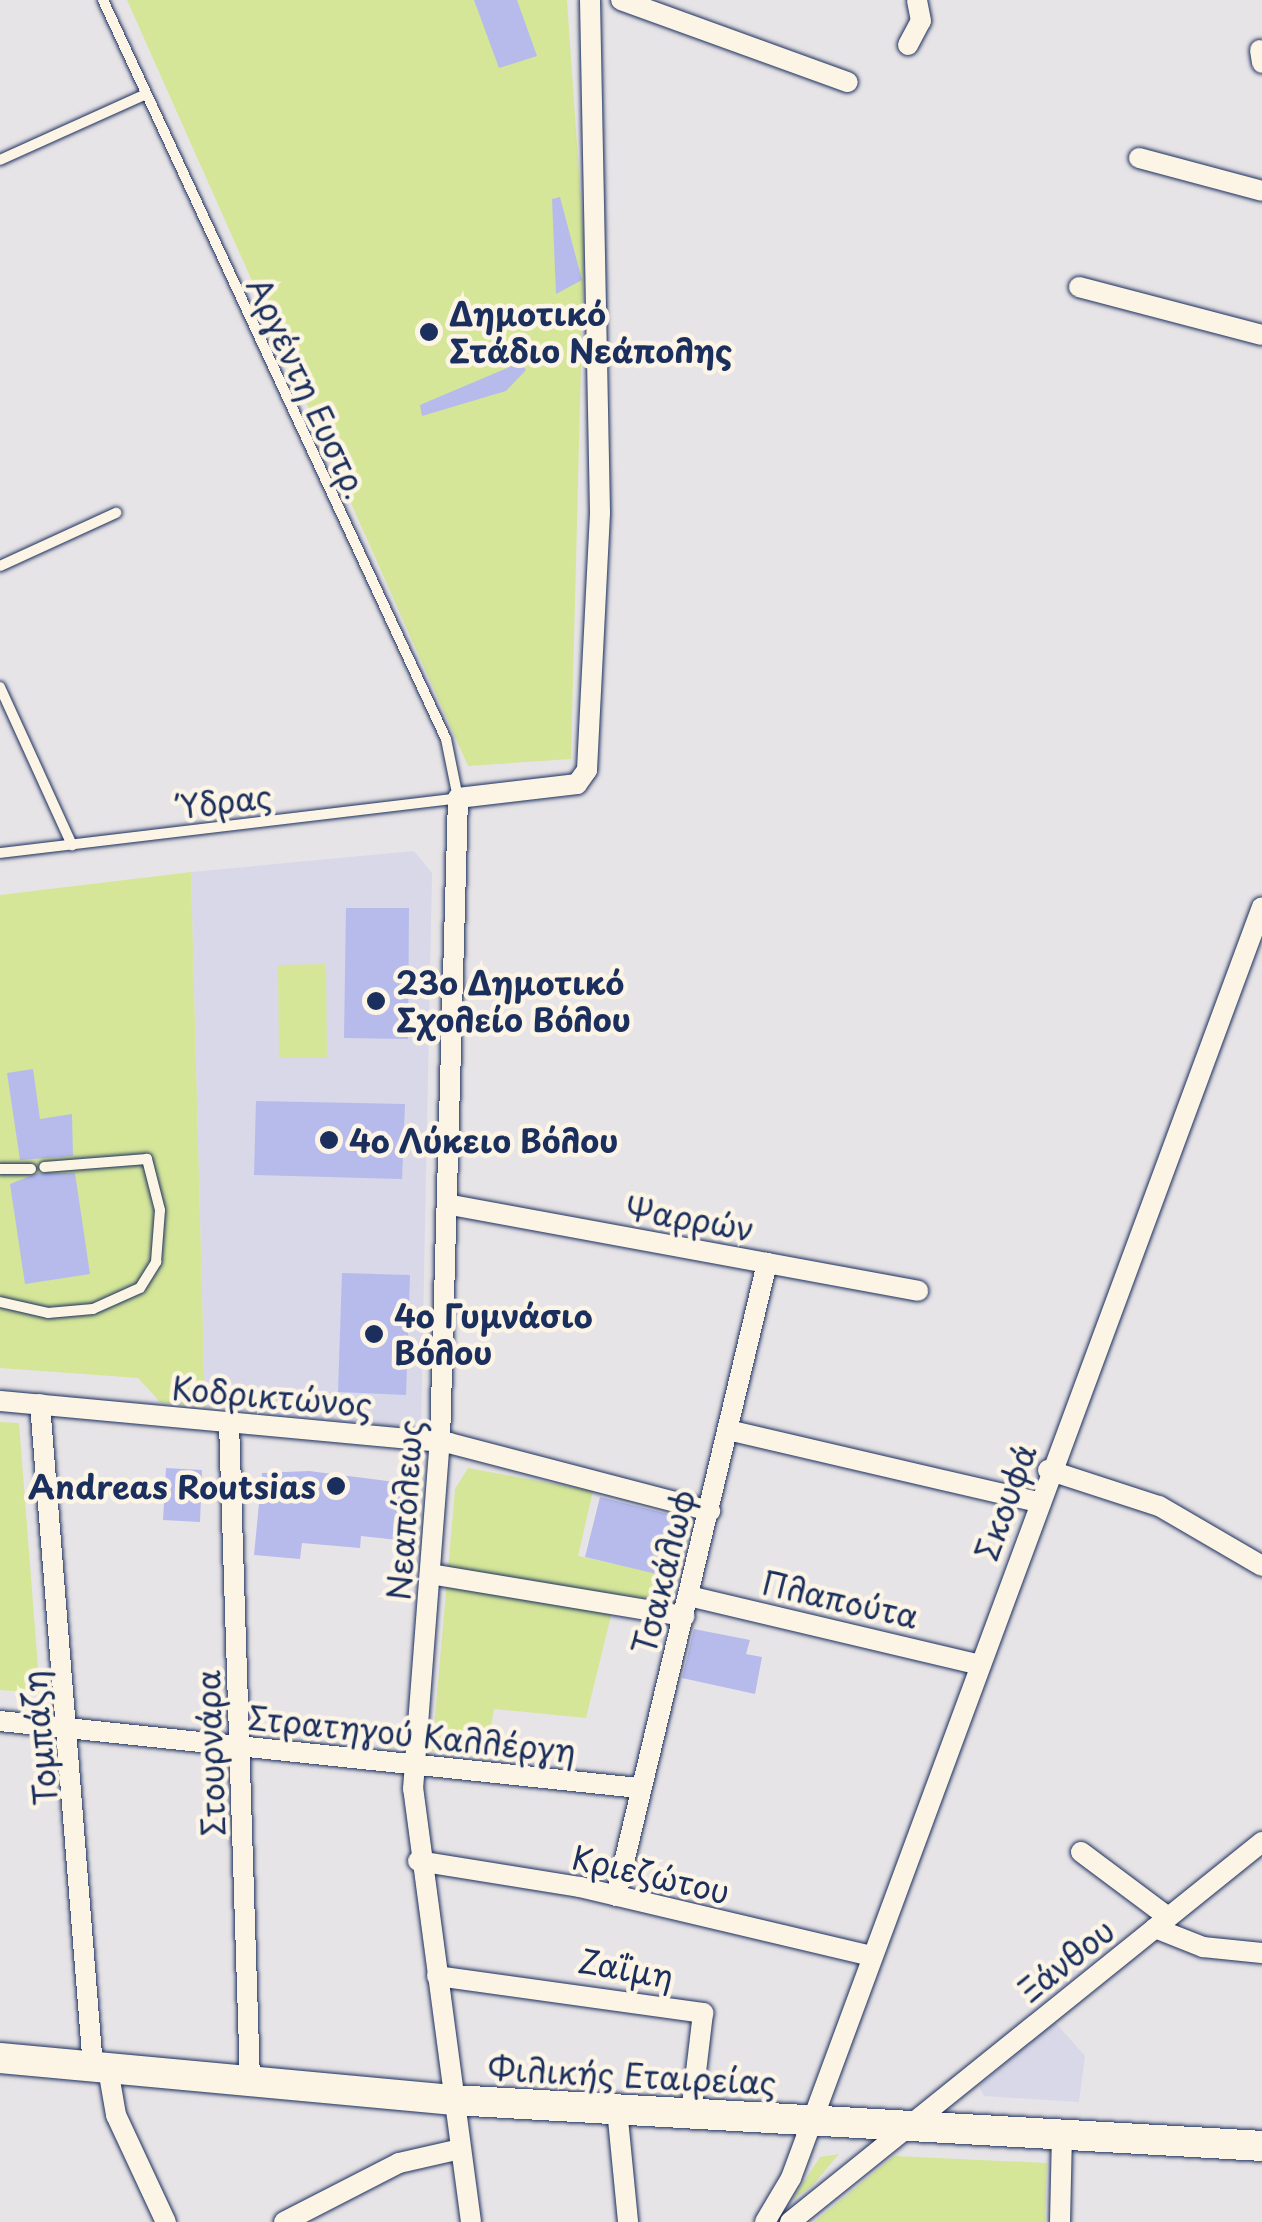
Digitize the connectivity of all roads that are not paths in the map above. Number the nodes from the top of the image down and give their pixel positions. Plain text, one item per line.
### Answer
1 (103, 0) edge
2 (590, 0) edge
3 (621, 0) edge
4 (917, 0) edge
5 (908, 45) dead end
6 (848, 82) dead end
7 (146, 94) junction
8 (1139, 158) dead end
9 (0, 160) edge
10 (1262, 191) edge
11 (1079, 287) dead end
12 (1262, 335) edge
13 (116, 513) dead end
14 (0, 566) edge
15 (0, 687) edge
16 (458, 798) junction
17 (72, 846) junction
18 (0, 853) edge
19 (1262, 907) edge
20 (0, 1169) edge
21 (450, 1205) junction
22 (767, 1263) junction
23 (918, 1291) dead end
24 (0, 1302) edge
25 (0, 1401) edge
26 (40, 1404) junction
27 (229, 1423) junction
28 (728, 1430) junction
29 (440, 1442) junction
30 (1048, 1470) junction
31 (1037, 1502) junction
32 (710, 1511) junction
33 (1262, 1566) edge
34 (430, 1574) junction
35 (687, 1606) junction
36 (977, 1664) junction
37 (0, 1721) edge
38 (69, 1728) junction
39 (240, 1746) junction
40 (414, 1761) junction
41 (639, 1788) junction
42 (1262, 1842) edge
43 (1081, 1852) dead end
44 (418, 1861) junction
45 (616, 1896) junction
46 (1162, 1923) junction
47 (1262, 1953) edge
48 (868, 1956) junction
49 (437, 1976) junction
50 (0, 2058) edge
51 (100, 2068) junction
52 (250, 2082) junction
53 (453, 2100) junction
54 (617, 2109) junction
55 (691, 2113) junction
56 (808, 2120) junction
57 (908, 2126) junction
58 (1062, 2134) junction
59 (1262, 2146) edge
60 (460, 2148) junction
61 (166, 2222) edge
62 (284, 2222) edge
63 (470, 2222) edge
64 (628, 2222) edge
65 (764, 2222) edge
66 (790, 2222) edge
67 (1060, 2222) edge

1 - 7 lane, Αργέντη Ευστρ.
2 - 16 street
3 - 6 street
4 - 5 street
7 - 9 lane
7 - 16 lane, Αργέντη Ευστρ.
8 - 10 street
11 - 12 street
13 - 14 lane
15 - 17 lane
16 - 17 lane, Ύδρας
16 - 21 street, Νεαπόλεως
17 - 18 lane, Ύδρας
19 - 30 street, Σκουφά
20 - 24 lane
21 - 22 street, Ψαρρών
21 - 29 street, Νεαπόλεως
22 - 23 street, Ψαρρών
22 - 28 street, Τσακάλωφ
25 - 26 street, Κοδρικτώνος
26 - 27 street, Κοδρικτώνος
26 - 38 street, Τομπάζη
27 - 29 street, Κοδρικτώνος
27 - 39 street, Στουρνάρα
28 - 31 street
28 - 32 street, Τσακάλωφ
29 - 32 street, Κοδρικτώνος
29 - 34 street, Νεαπόλεως
30 - 31 street, Σκουφά
30 - 33 street
31 - 36 street, Σκουφά
32 - 35 street, Τσακάλωφ
34 - 35 street, Πλαπούτα
34 - 40 street, Νεαπόλεως
35 - 36 street, Πλαπούτα
35 - 41 street, Τσακάλωφ
36 - 48 street, Σκουφά
37 - 38 street, Στρατηγού Καλλέργη
38 - 39 street, Στρατηγού Καλλέργη
38 - 51 street, Τομπάζη
39 - 40 street, Στρατηγού Καλλέργη
39 - 52 street, Στουρνάρα
40 - 41 street, Στρατηγού Καλλέργη
40 - 44 street, Νεαπόλεως
41 - 45 street, Τσακάλωφ
42 - 46 street, Ξάνθου
43 - 46 street
44 - 45 street, Κριεζώτου
44 - 49 street, Νεαπόλεως
45 - 48 street, Κριεζώτου
46 - 47 street
46 - 57 street, Ξάνθου
48 - 56 street, Σκουφά
49 - 53 street, Νεαπόλεως
49 - 55 street, Ζαΐμη
50 - 51 street, Φιλικής Εταιρείας
51 - 52 street, Φιλικής Εταιρείας
51 - 61 street, Τομπάζη
52 - 53 street, Φιλικής Εταιρείας
53 - 54 street, Φιλικής Εταιρείας
53 - 60 street, Νεαπόλεως
54 - 55 street, Φιλικής Εταιρείας
54 - 64 street
55 - 56 street, Φιλικής Εταιρείας
56 - 57 street, Φιλικής Εταιρείας
56 - 65 street, Σκουφά
57 - 58 street, Φιλικής Εταιρείας
57 - 66 street
58 - 59 street, Φιλικής Εταιρείας
58 - 67 street
60 - 62 street
60 - 63 street, Νεαπόλεως

